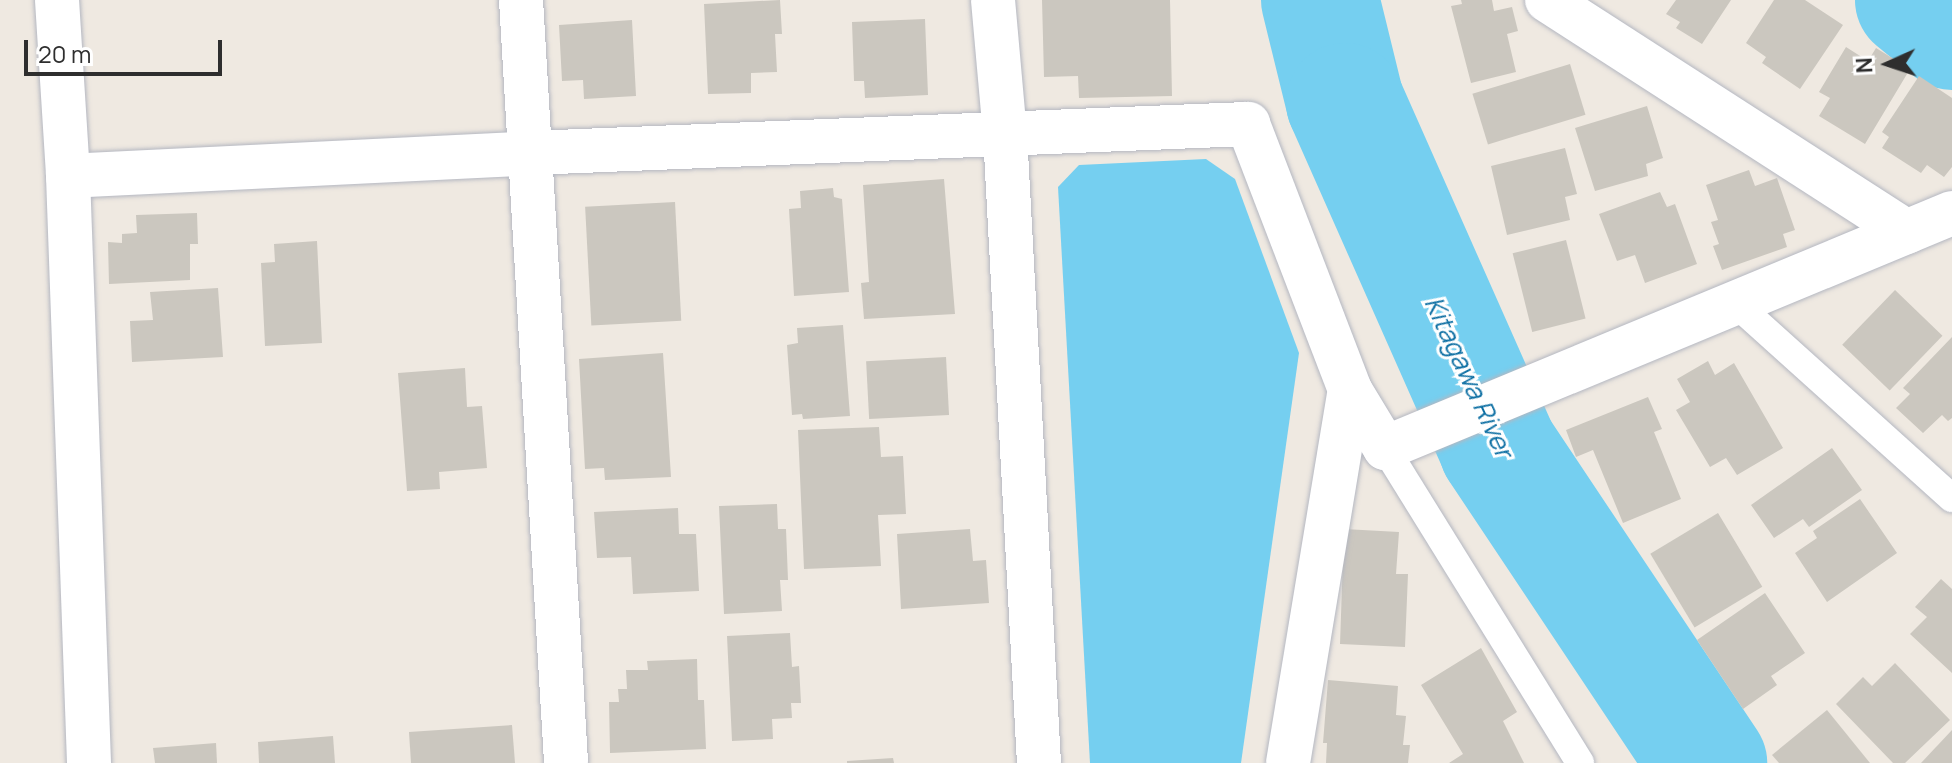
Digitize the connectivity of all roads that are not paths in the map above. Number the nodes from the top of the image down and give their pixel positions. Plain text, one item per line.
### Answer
1 (57, 0) edge
2 (521, 0) edge
3 (993, 0) edge
4 (1547, 0) edge
5 (1005, 134) junction
6 (531, 153) junction
7 (68, 176) junction
8 (1952, 213) edge
9 (1907, 232) junction
10 (1734, 302) junction
11 (1350, 390) junction
12 (1385, 448) junction
13 (1952, 498) edge
14 (89, 763) edge
15 (566, 763) edge
16 (1039, 763) edge
17 (1288, 763) edge
18 (1580, 763) edge

1 - 7 street
2 - 6 street
3 - 5 street
4 - 9 street
5 - 6 street
5 - 11 street
5 - 16 street
6 - 7 street
6 - 15 street
7 - 14 street
8 - 9 street
9 - 10 street
10 - 12 street
10 - 13 lane
11 - 12 street
11 - 17 street
12 - 18 lane

